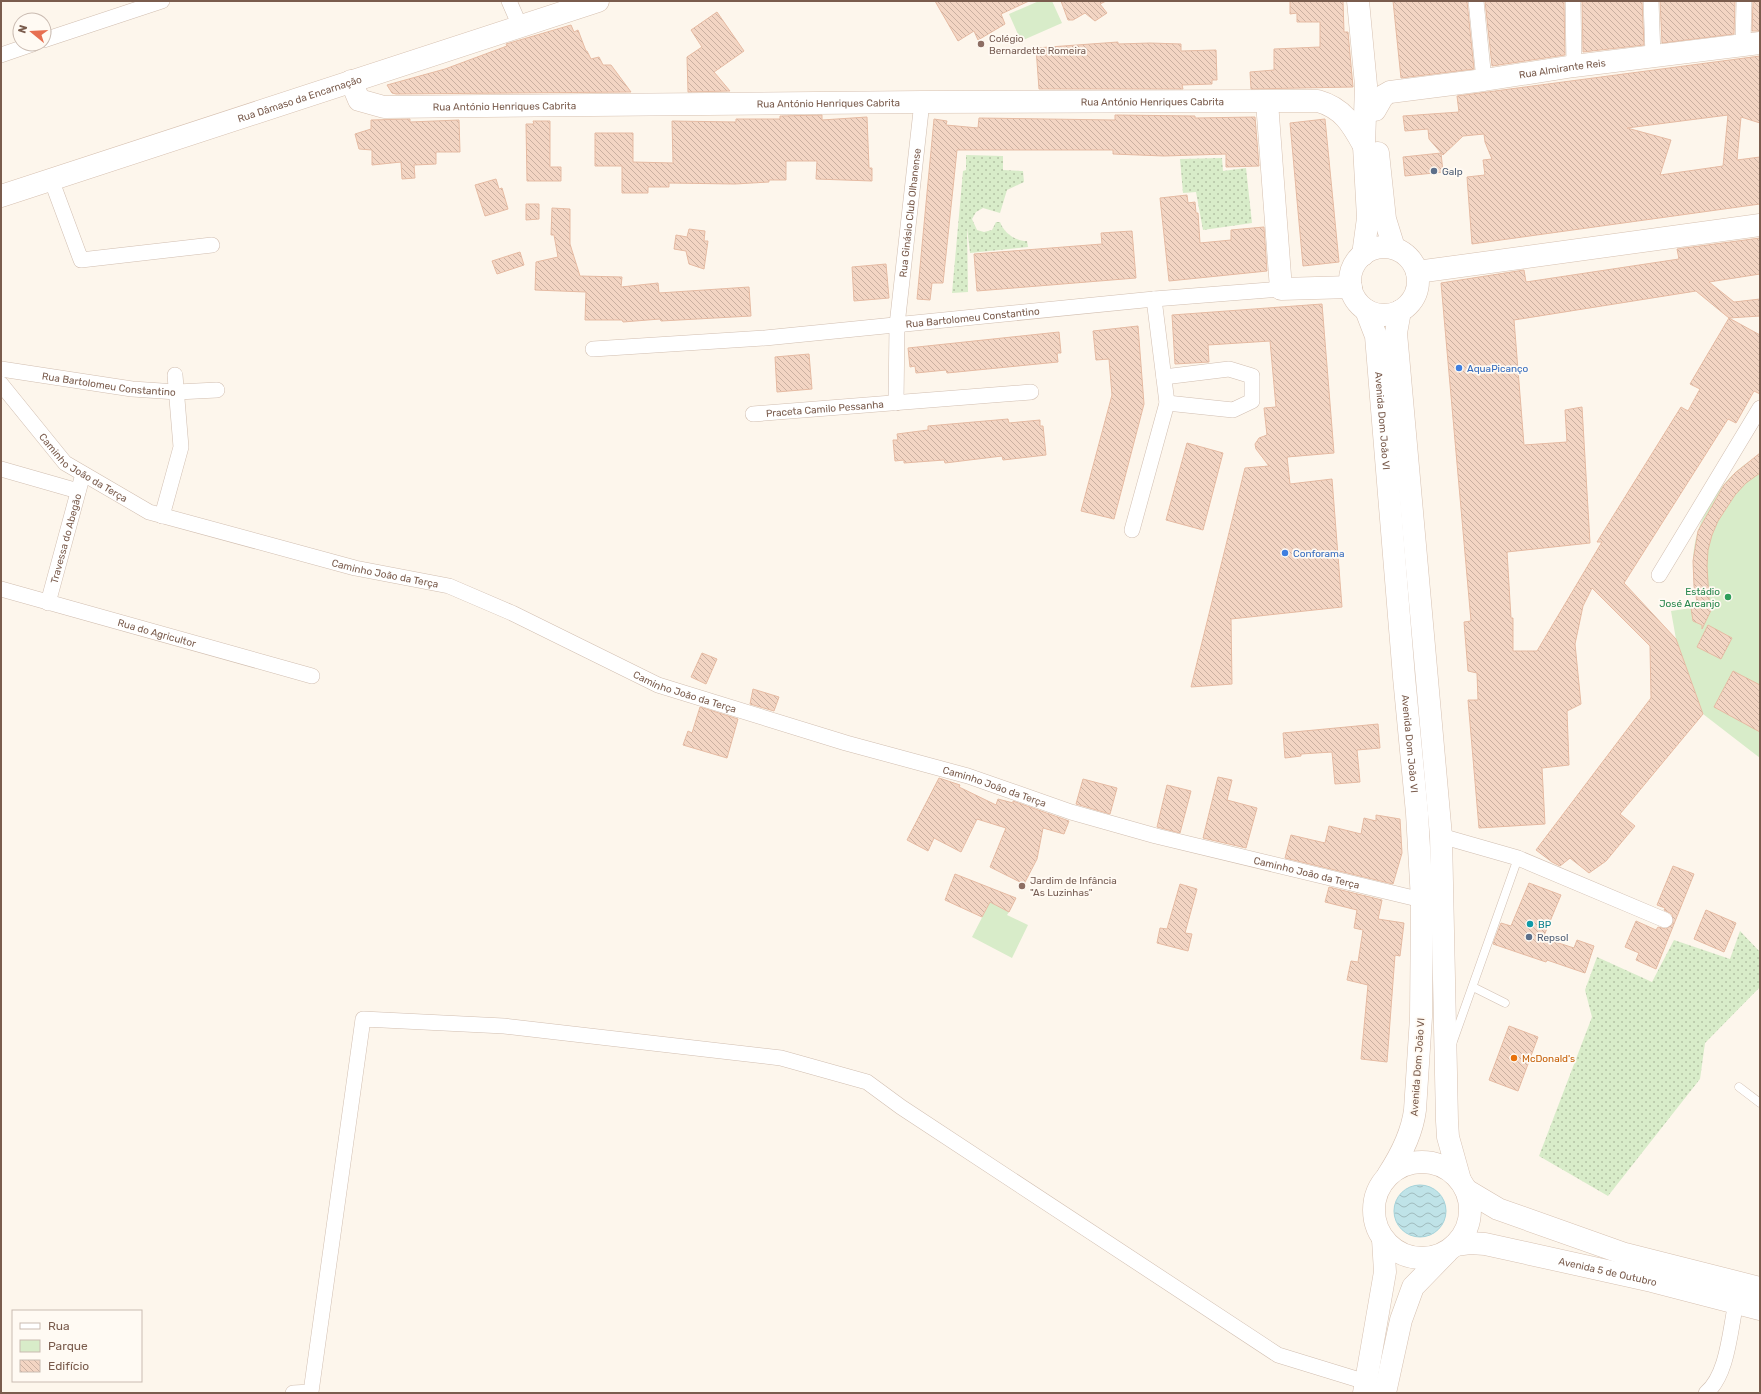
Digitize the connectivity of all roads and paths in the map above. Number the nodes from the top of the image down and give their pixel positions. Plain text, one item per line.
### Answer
1 (509, 1) edge
2 (598, 1) edge
3 (1358, 1) edge
4 (1476, 1) edge
5 (1573, 1) edge
6 (1651, 1) edge
7 (1744, 1) edge
8 (153, 2) edge
9 (520, 26) junction
10 (52, 37) edge
11 (1752, 44) edge
12 (12, 51) edge
13 (1, 55) edge
14 (1653, 56) junction
15 (1574, 66) junction
16 (1484, 80) junction
17 (351, 81) junction
18 (1366, 85) junction
19 (922, 102) junction
20 (1267, 102) junction
21 (1375, 110) junction
22 (1364, 146) junction
23 (51, 179) junction
24 (1, 196) edge
25 (1760, 225) edge
26 (212, 245) dead end
27 (1394, 248) junction
28 (1363, 255) junction
29 (1417, 272) junction
30 (1351, 287) junction
31 (1280, 289) junction
32 (1154, 299) junction
33 (1366, 310) junction
34 (1400, 311) junction
35 (897, 325) junction
36 (593, 350) dead end
37 (1, 369) edge
38 (175, 374) dead end
39 (1164, 377) junction
40 (1, 384) edge
41 (217, 390) dead end
42 (177, 392) junction
43 (1032, 392) dead end
44 (896, 403) junction
45 (1167, 403) junction
46 (1760, 408) edge
47 (753, 414) dead end
48 (1, 469) edge
49 (83, 474) junction
50 (78, 491) junction
51 (162, 516) junction
52 (1132, 530) dead end
53 (1659, 575) dead end
54 (1, 590) edge
55 (48, 603) junction
56 (312, 676) dead end
57 (1441, 836) junction
58 (1518, 858) junction
59 (1422, 900) junction
60 (1665, 920) dead end
61 (1473, 987) junction
62 (1505, 1003) dead end
63 (1444, 1061) junction
64 (1739, 1087) dead end
65 (1760, 1103) edge
66 (1388, 1175) junction
67 (1463, 1185) junction
68 (1383, 1239) junction
69 (1451, 1248) junction
70 (1760, 1273) edge
71 (1728, 1294) junction
72 (1759, 1298) edge
73 (1365, 1388) edge
74 (293, 1393) edge
75 (1385, 1393) edge
76 (1706, 1393) edge

1 - 9 street
2 - 9 main road, Rua Dâmaso da Encarnação
3 - 18 main road
4 - 16 street
5 - 15 street
6 - 14 street
7 - 11 street
8 - 10 street
9 - 17 main road, Rua Dâmaso da Encarnação
11 - 14 main road, Rua Almirante Reis
12 - 13 street
14 - 15 main road, Rua Almirante Reis
15 - 16 main road, Rua Almirante Reis
16 - 21 main road, Rua Almirante Reis
17 - 19 main road, Rua António Henriques Cabrita
17 - 23 main road, Rua Dâmaso da Encarnação
18 - 21 main road
18 - 22 main road
19 - 20 main road, Rua António Henriques Cabrita
19 - 35 street, Rua Ginásio Club Olhanense
20 - 22 main road, Rua António Henriques Cabrita
20 - 31 main road
21 - 27 main road
22 - 28 main road
23 - 24 main road, Rua Dâmaso da Encarnação
23 - 26 street
25 - 29 main road
27 - 28 main road
27 - 29 main road
28 - 30 main road
29 - 34 main road
30 - 31 main road, Rua Bartolomeu Constantino
30 - 33 main road
31 - 32 street, Rua Bartolomeu Constantino
32 - 35 street, Rua Bartolomeu Constantino
32 - 39 street
33 - 34 main road
33 - 59 main road, Avenida Dom João VI
34 - 57 main road, Avenida Dom João VI
35 - 36 street, Rua Bartolomeu Constantino
35 - 44 street, Praceta Camilo Pessanha
37 - 42 street, Rua Bartolomeu Constantino
38 - 42 street
39 - 45 street
39 - 45 street
40 - 49 street, Caminho João da Terça
41 - 42 street, Rua Bartolomeu Constantino
42 - 51 street
43 - 44 street, Praceta Camilo Pessanha
44 - 47 street, Praceta Camilo Pessanha
45 - 52 street
46 - 53 street
48 - 50 street
49 - 50 street, Travessa do Abegão
49 - 51 street, Caminho João da Terça
50 - 55 street, Travessa do Abegão
51 - 59 street, Caminho João da Terça
54 - 55 street, Rua do Agricultor
55 - 56 street, Rua do Agricultor
57 - 58 street
57 - 63 main road, Avenida Dom João VI
58 - 60 street
58 - 61 lane
59 - 66 main road, Avenida Dom João VI
61 - 62 lane
61 - 63 lane
63 - 67 main road, Avenida Dom João VI
64 - 65 lane
66 - 67 main road, Avenida Dom João VI
66 - 68 main road, Avenida Dom João VI
67 - 69 main road, Avenida Dom João VI
67 - 71 main road, Avenida 5 de Outubro
68 - 69 main road, Avenida Dom João VI
68 - 73 main road
69 - 71 main road, Avenida 5 de Outubro
69 - 75 main road
70 - 71 main road
71 - 72 main road, Avenida 5 de Outubro
71 - 76 street
73 - 74 street

